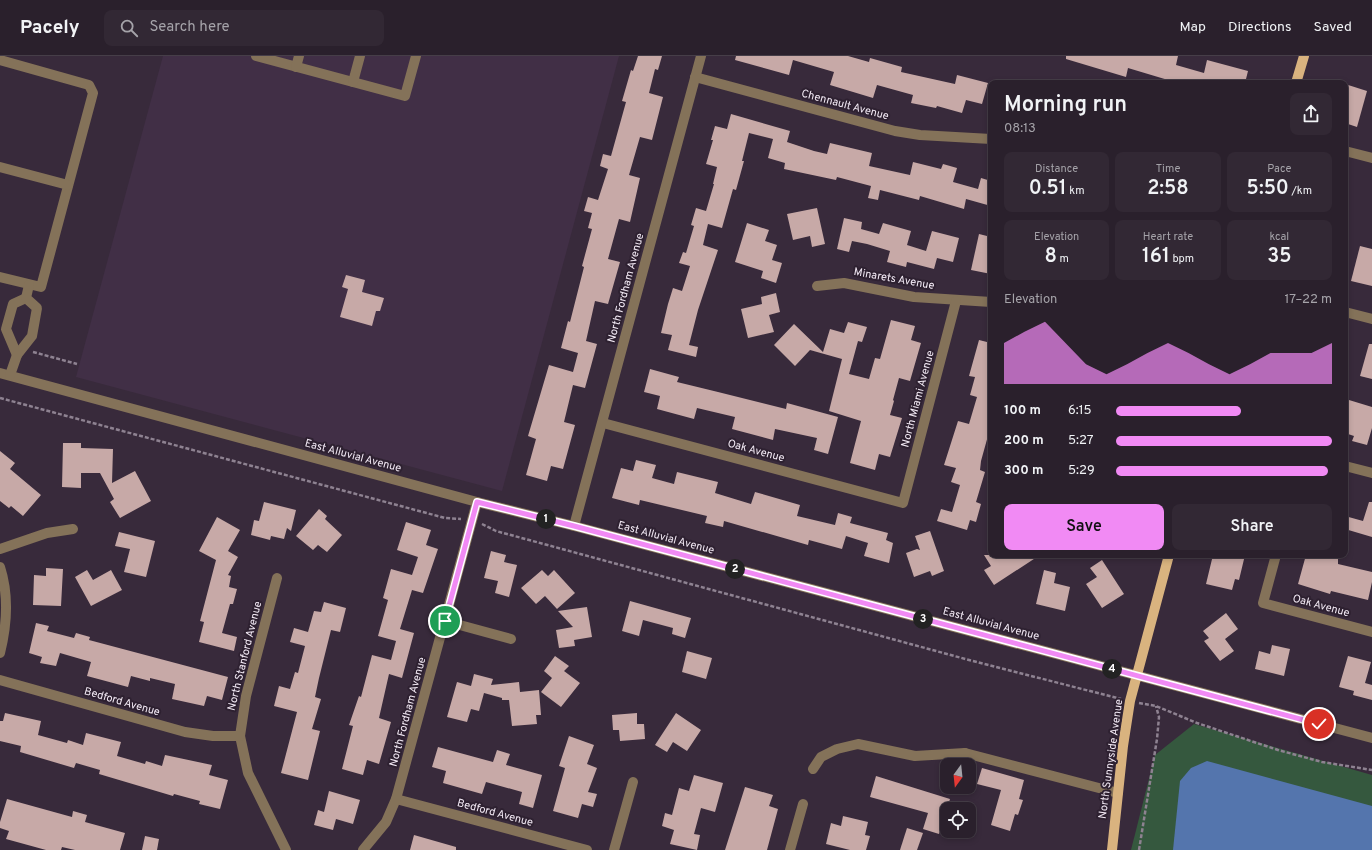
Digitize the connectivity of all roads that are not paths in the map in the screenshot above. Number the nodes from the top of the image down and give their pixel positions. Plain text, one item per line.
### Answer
1 (256, 56) edge
2 (299, 56) edge
3 (360, 56) edge
4 (416, 56) edge
5 (701, 56) edge
6 (1304, 56) edge
7 (0, 60) edge
8 (296, 67) junction
9 (695, 78) junction
10 (1297, 80) edge
11 (353, 82) junction
12 (988, 140) edge
13 (1348, 152) edge
14 (1372, 158) edge
15 (0, 167) edge
16 (68, 185) junction
17 (0, 277) edge
18 (29, 285) junction
19 (817, 286) dead end
20 (26, 298) junction
21 (956, 301) junction
22 (988, 302) edge
23 (1348, 313) edge
24 (1372, 319) edge
25 (19, 352) junction
26 (5, 374) edge
27 (603, 423) junction
28 (1348, 467) edge
29 (1372, 474) edge
30 (477, 502) junction
31 (903, 503) joint
32 (574, 526) junction
33 (73, 529) dead end
34 (0, 549) edge
35 (1168, 558) edge
36 (1275, 558) edge
37 (0, 567) edge
38 (277, 578) dead end
39 (445, 621) junction
40 (1372, 632) edge
41 (511, 639) dead end
42 (0, 653) edge
43 (1136, 676) junction
44 (0, 680) edge
45 (240, 736) junction
46 (1372, 738) edge
47 (965, 753) junction
48 (964, 758) edge
49 (813, 769) dead end
50 (633, 782) dead end
51 (1118, 793) junction
52 (396, 799) junction
53 (803, 804) dead end
54 (286, 850) edge
55 (363, 850) edge
56 (587, 850) edge
57 (614, 850) edge
58 (790, 850) edge
59 (1112, 850) edge

1 - 8 street
2 - 8 street
3 - 11 street
4 - 11 street
5 - 9 street, North Fordham Avenue
6 - 10 main road
7 - 16 street
8 - 11 street
9 - 12 street, Chennault Avenue
9 - 27 street, North Fordham Avenue
13 - 14 street
15 - 16 street
16 - 18 street
17 - 18 street
18 - 20 street
19 - 21 street, Minarets Avenue
20 - 25 street
20 - 25 street
21 - 22 street, Minarets Avenue
21 - 31 street, North Miami Avenue
23 - 24 street
25 - 26 street
26 - 30 street, East Alluvial Avenue
27 - 31 street, Oak Avenue
27 - 32 street, North Fordham Avenue
28 - 29 street
30 - 32 street, East Alluvial Avenue
30 - 39 street, North Fordham Avenue
32 - 43 street, East Alluvial Avenue
33 - 34 street
35 - 43 main road, North Sunnyside Avenue
36 - 40 street, Oak Avenue
37 - 42 street
38 - 45 street, North Stanford Avenue
39 - 41 street
39 - 52 street, North Fordham Avenue
43 - 46 street, East Alluvial Avenue
43 - 51 main road, North Sunnyside Avenue
44 - 45 street, Bedford Avenue
45 - 54 street, North Stanford Avenue
47 - 48 street
47 - 49 street
47 - 51 street
50 - 57 street
51 - 59 main road, North Sunnyside Avenue
52 - 55 street, North Fordham Avenue
52 - 56 street, Bedford Avenue
53 - 58 street

